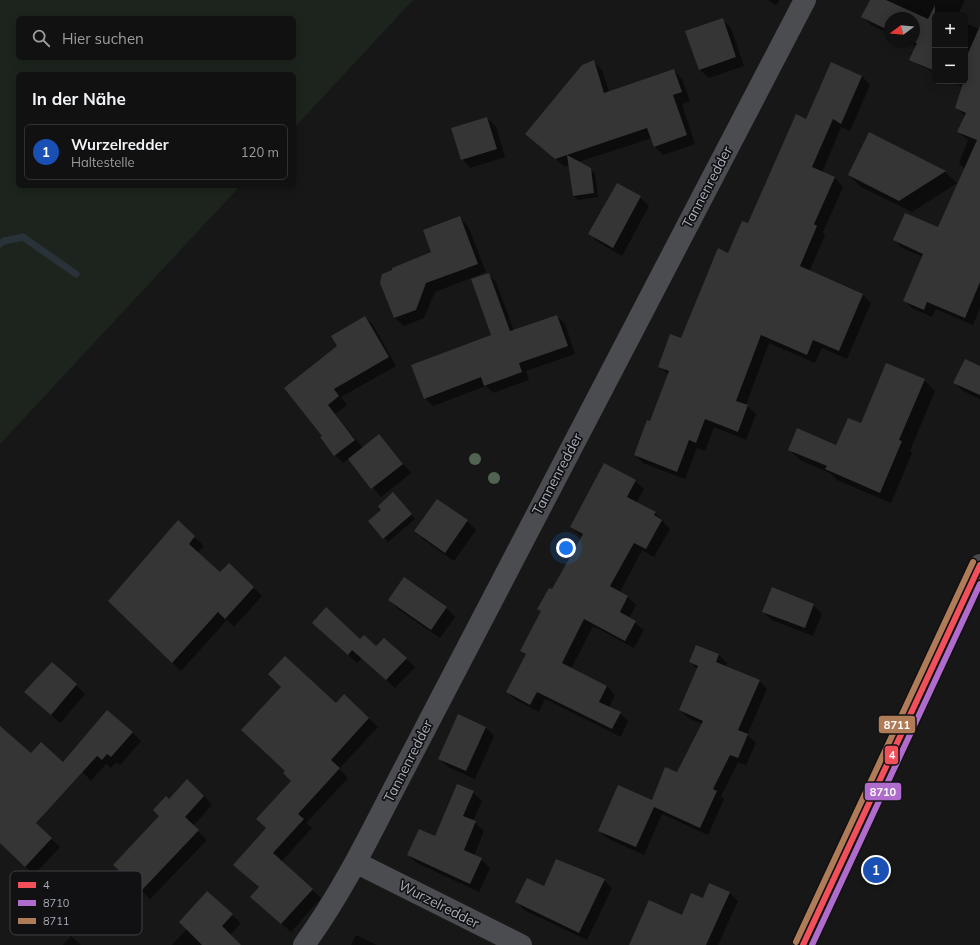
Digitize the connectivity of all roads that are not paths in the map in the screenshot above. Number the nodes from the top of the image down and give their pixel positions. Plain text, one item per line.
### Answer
1 (805, 0) edge
2 (980, 565) edge
3 (357, 863) junction
4 (304, 945) edge
5 (521, 945) edge
6 (803, 945) edge

1 - 3 street, Tannenredder
2 - 6 main road
3 - 4 street, Tannenredder
3 - 5 street, Wurzelredder

